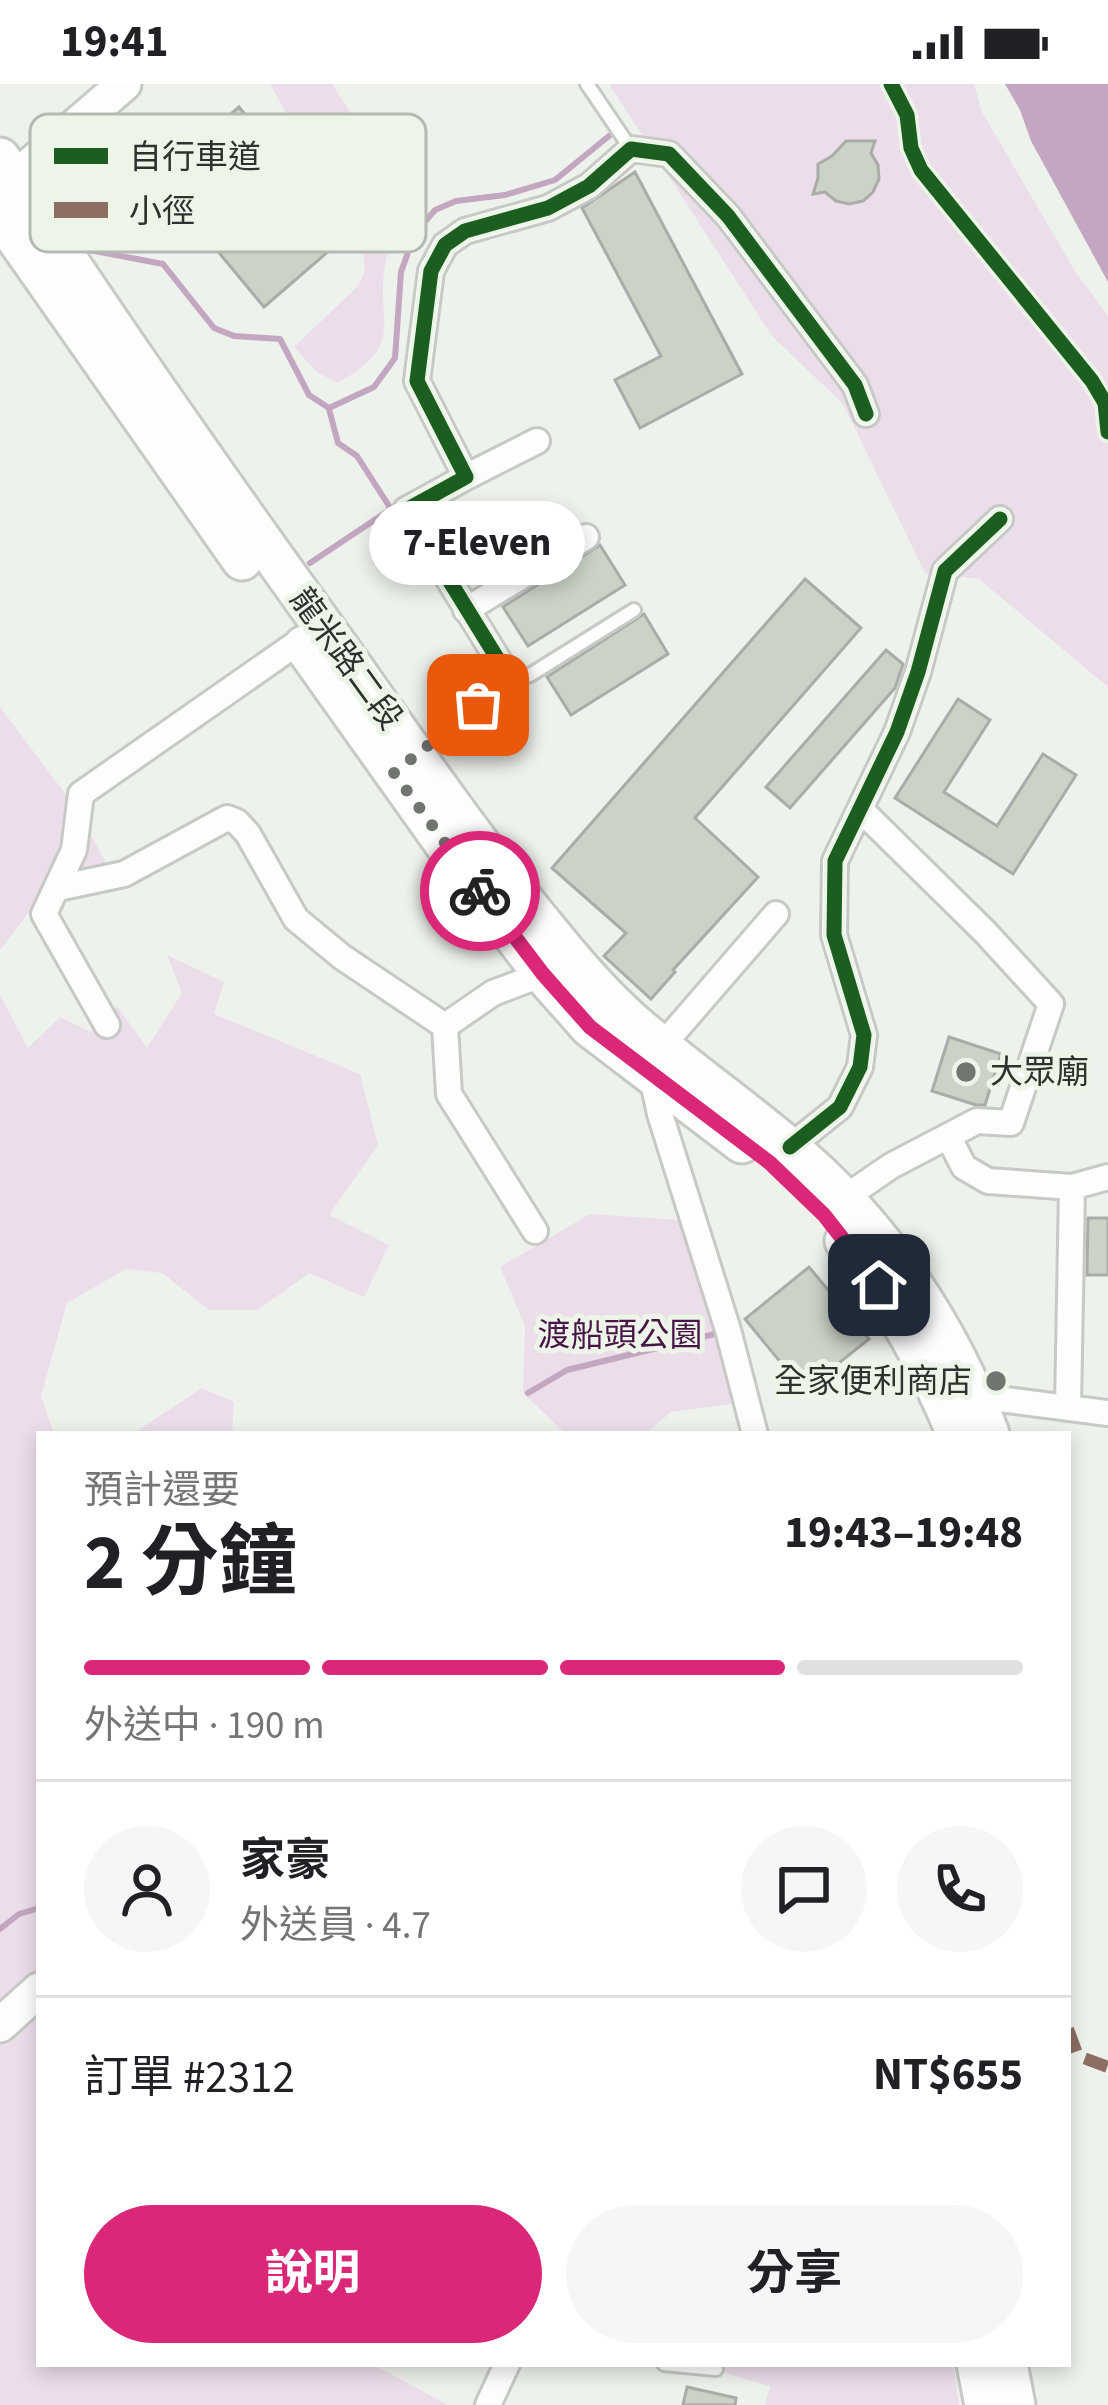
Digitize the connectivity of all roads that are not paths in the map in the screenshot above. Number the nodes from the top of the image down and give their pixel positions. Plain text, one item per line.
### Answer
1 (124, 84) edge
2 (587, 84) edge
3 (85, 114) edge
4 (631, 148) junction
5 (30, 156) edge
6 (4, 176) edge
7 (0, 215) edge
8 (30, 216) edge
9 (53, 252) edge
10 (866, 414) dead end
11 (537, 441) dead end
12 (177, 444) junction
13 (466, 477) junction
14 (1000, 520) dead end
15 (586, 537) dead end
16 (466, 610) junction
17 (634, 610) dead end
18 (300, 641) junction
19 (510, 679) junction
20 (405, 765) junction
21 (860, 809) junction
22 (58, 887) junction
23 (776, 914) dead end
24 (543, 974) junction
25 (107, 1025) dead end
26 (445, 1026) junction
27 (657, 1062) junction
28 (948, 1136) junction
29 (790, 1148) junction
30 (1108, 1177) edge
31 (1072, 1187) junction
32 (843, 1199) junction
33 (535, 1231) dead end
34 (975, 1396) junction
35 (1068, 1408) junction
36 (1108, 1413) edge
37 (754, 1431) edge
38 (955, 1431) edge
39 (988, 1431) edge
40 (36, 1993) edge
41 (0, 2025) edge
42 (506, 2367) edge
43 (695, 2367) edge
44 (978, 2367) edge
45 (1008, 2367) edge
46 (716, 2369) dead end
47 (488, 2405) edge
48 (986, 2405) edge
49 (1016, 2405) edge

1 - 3 street
2 - 4 lane
4 - 10 street
4 - 13 street
5 - 6 street
6 - 8 main road, 龍米路二段
7 - 12 main road, 龍米路二段
9 - 12 main road, 龍米路二段
11 - 13 street
12 - 18 main road, 龍米路二段
12 - 20 main road, 龍米路二段
13 - 16 street
14 - 21 street
15 - 16 street
16 - 19 street
17 - 19 lane
18 - 20 main road, 龍米路二段
18 - 22 street
19 - 20 lane
20 - 24 main road, 龍米路二段
20 - 27 main road, 龍米路二段
21 - 28 street
21 - 29 street
22 - 25 street
22 - 26 street
23 - 27 street
24 - 26 street
24 - 27 main road, 龍米路二段
26 - 33 street
27 - 29 main road, 龍米路二段
27 - 37 street
27 - 38 main road, 龍米路二段
28 - 31 street
28 - 32 street
29 - 32 main road, 龍米路二段
30 - 31 street
31 - 35 street
32 - 34 main road, 龍米路二段
34 - 35 street
34 - 39 main road, 龍米路二段
35 - 36 street
40 - 41 street
42 - 47 street
43 - 46 lane
44 - 48 main road
45 - 49 main road

